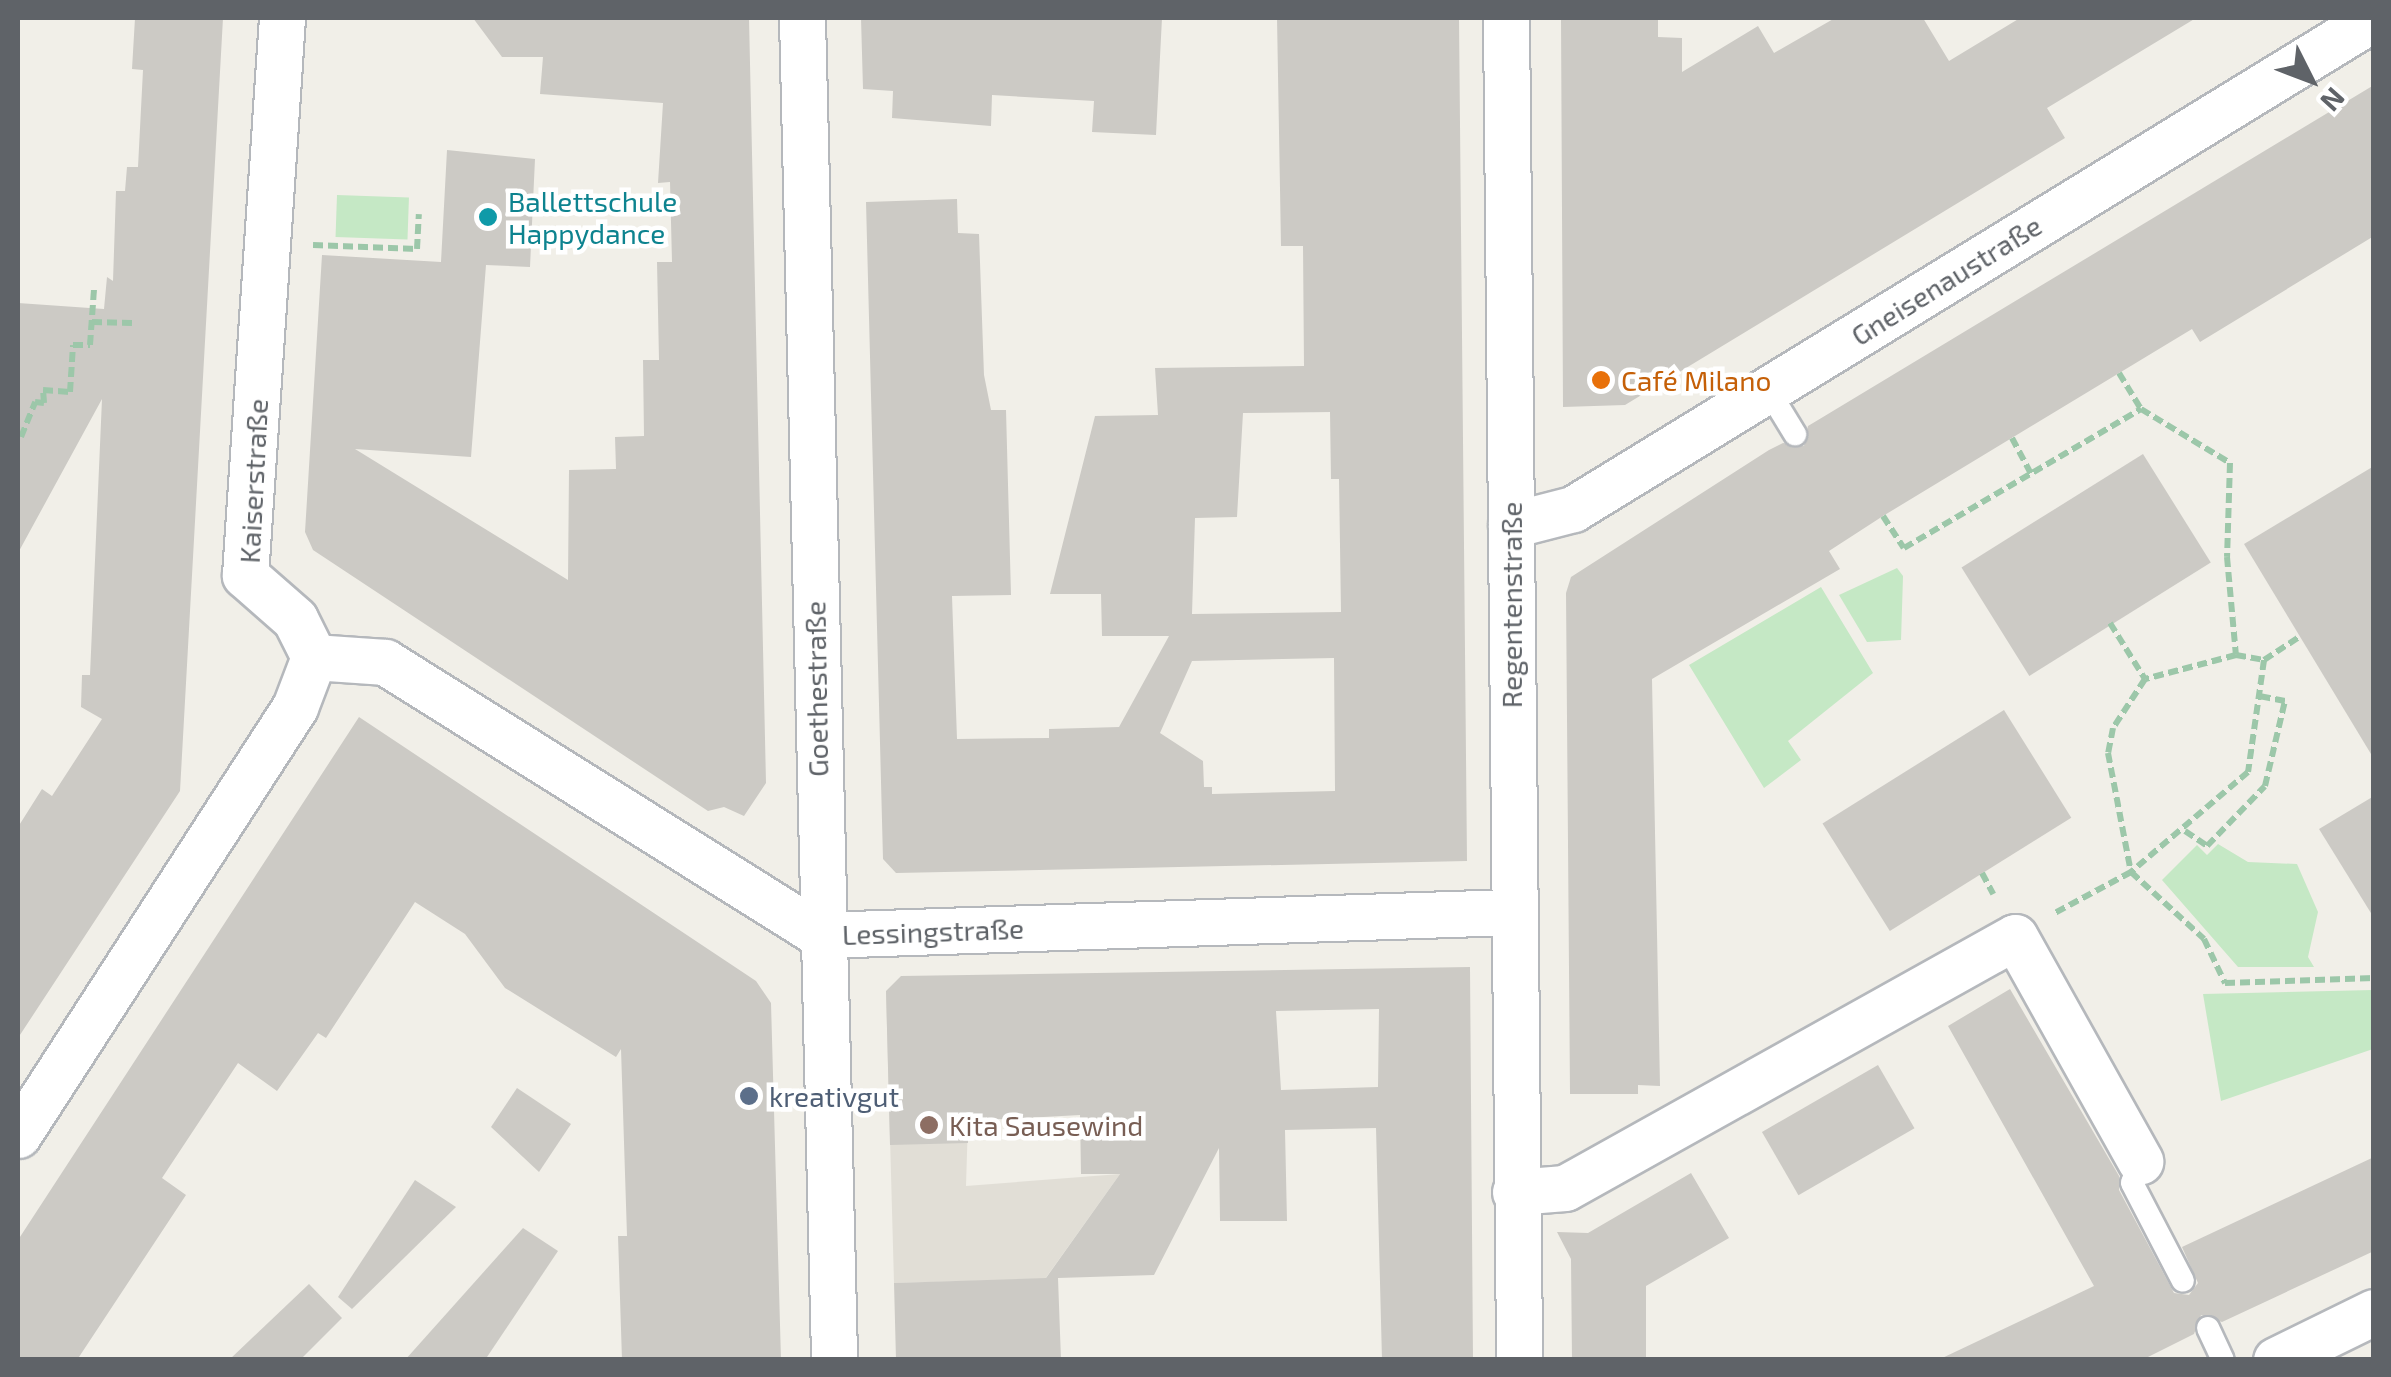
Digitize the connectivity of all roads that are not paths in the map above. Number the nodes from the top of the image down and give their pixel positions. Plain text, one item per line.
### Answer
1 (282, 18) edge
2 (802, 18) edge
3 (1506, 18) edge
4 (2374, 18) edge
5 (1768, 390) junction
6 (1796, 434) dead end
7 (1511, 525) junction
8 (314, 658) junction
9 (1510, 912) junction
10 (820, 935) junction
11 (18, 1135) edge
12 (2140, 1161) joint
13 (1515, 1192) junction
14 (2183, 1280) dead end
15 (2374, 1312) edge
16 (2208, 1328) dead end
17 (834, 1360) edge
18 (1518, 1360) edge
19 (2223, 1360) edge
20 (2276, 1360) edge

1 - 8 street, Kaiserstraße
2 - 10 street, Goethestraße
3 - 7 street, Regentenstraße
4 - 5 street, Gneisenaustraße
5 - 6 lane
5 - 7 street, Gneisenaustraße
7 - 9 street, Regentenstraße
8 - 10 street, Lessingstraße
8 - 11 street
9 - 10 street, Lessingstraße
9 - 13 street, Regentenstraße
10 - 17 street, Goethestraße
12 - 13 street
12 - 14 lane
13 - 18 street, Regentenstraße
15 - 20 street
16 - 19 lane

